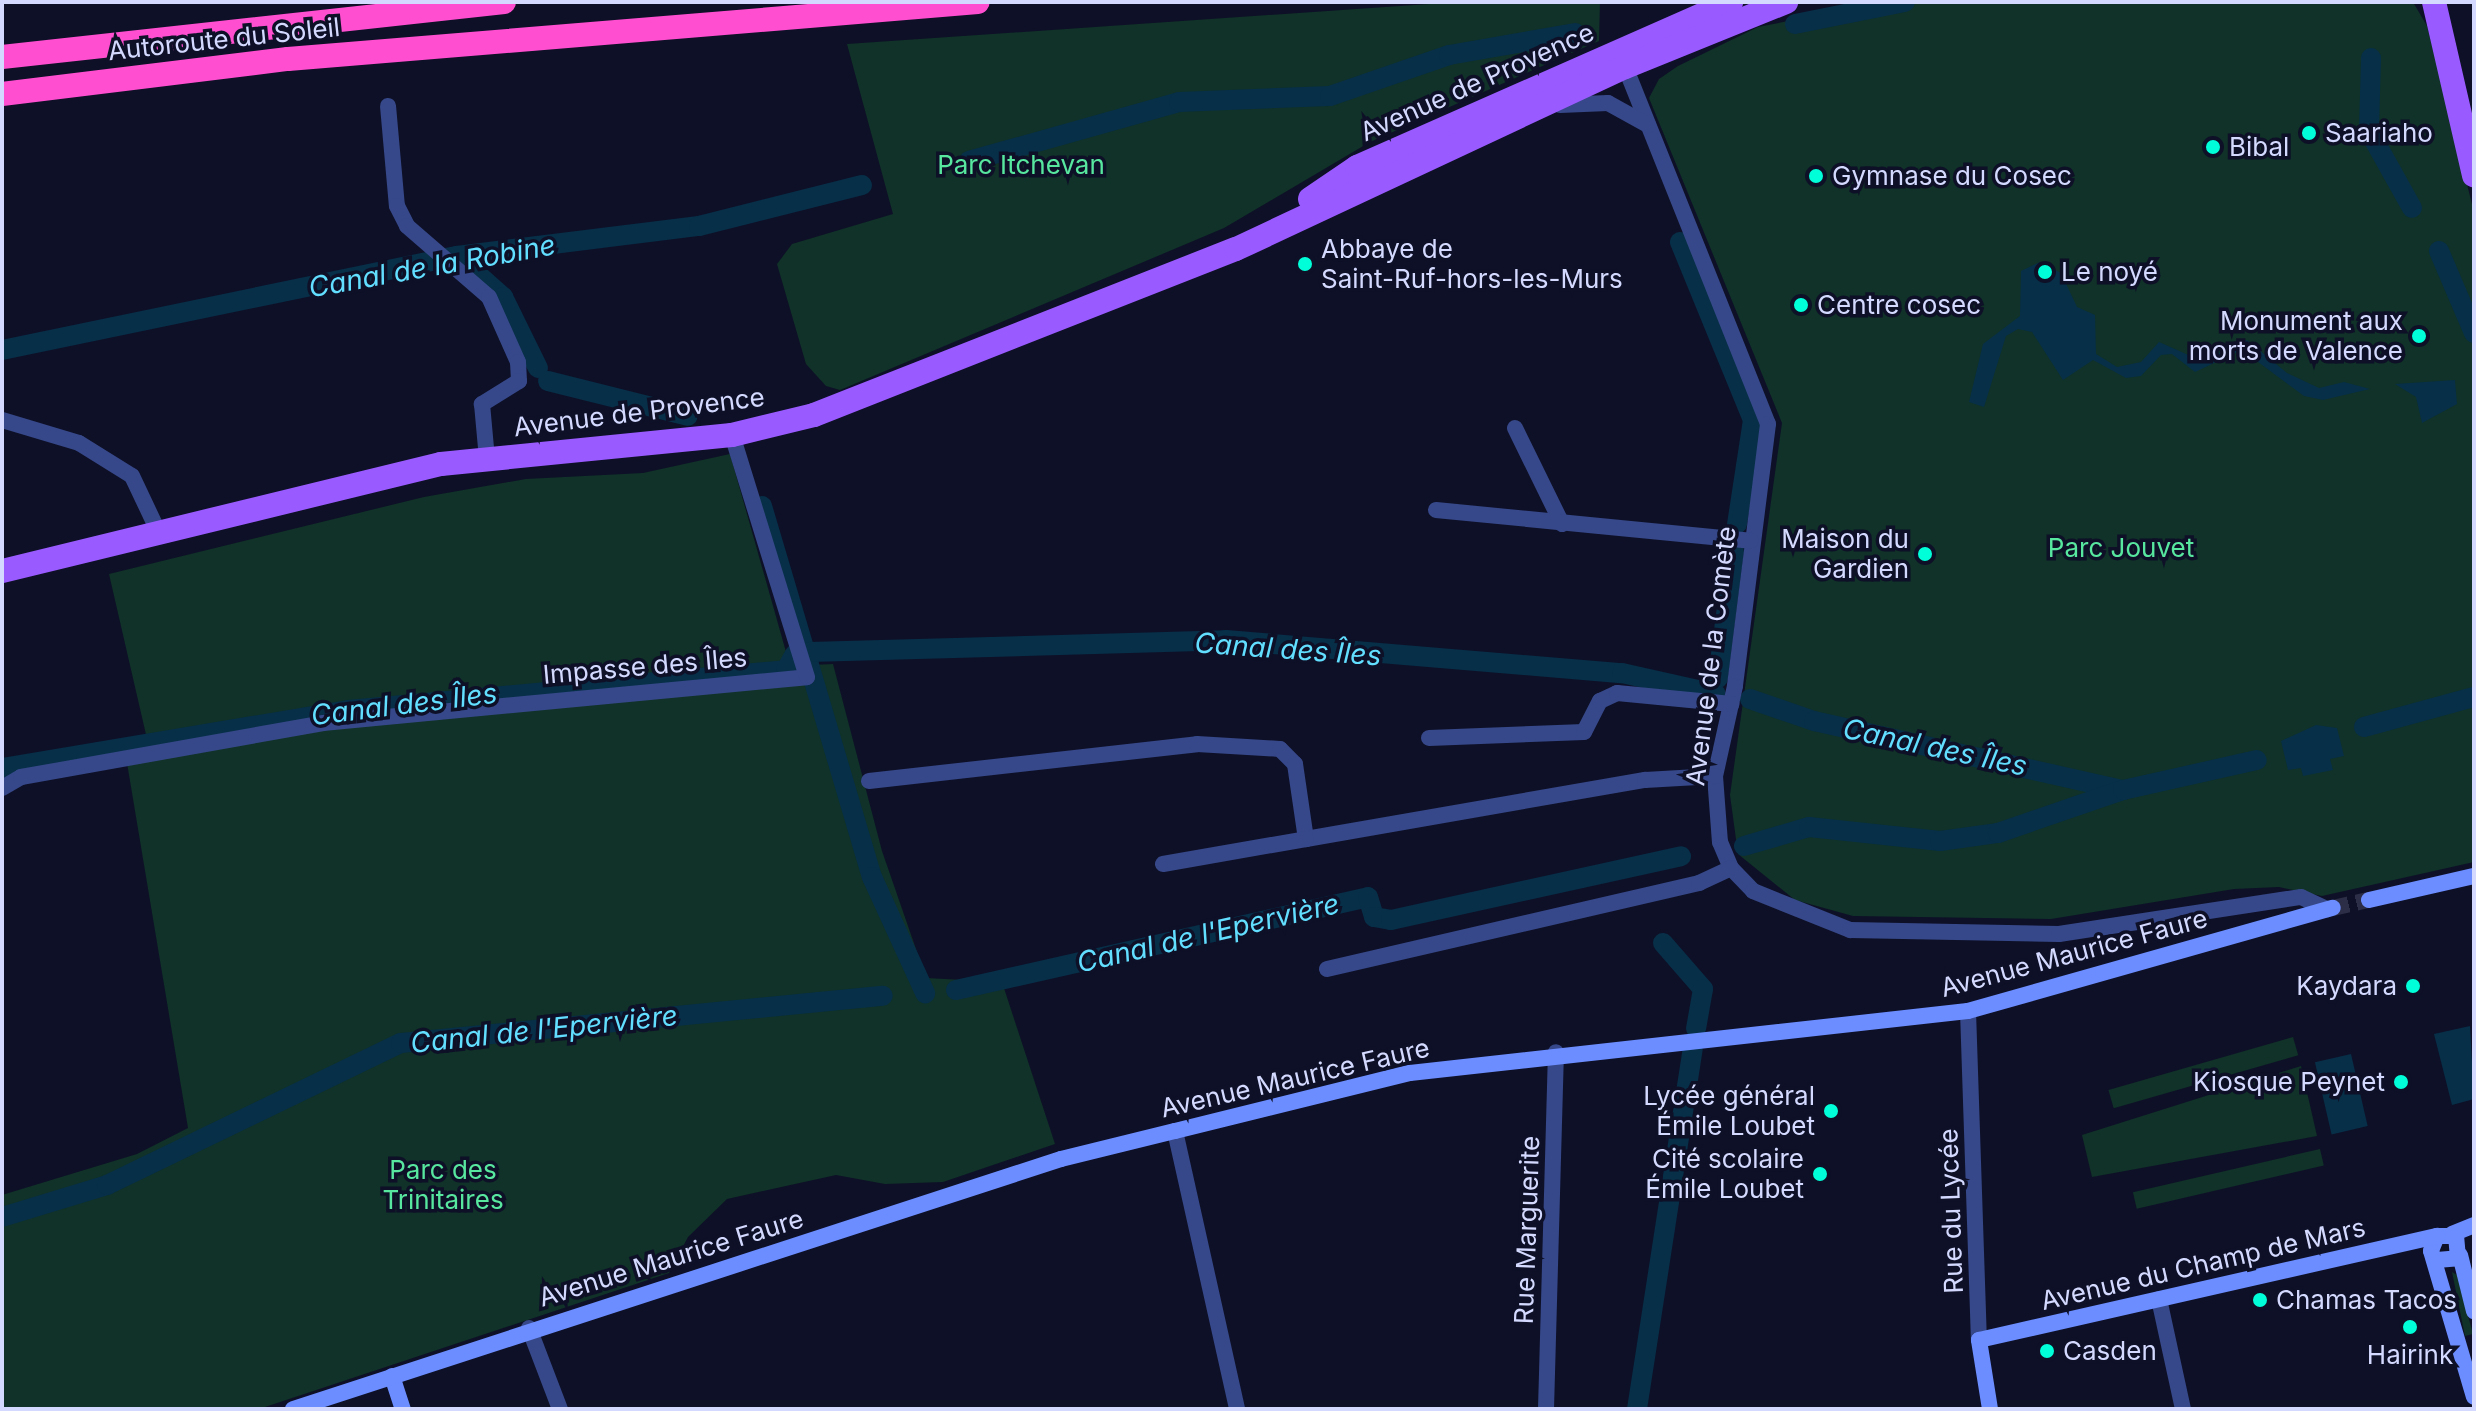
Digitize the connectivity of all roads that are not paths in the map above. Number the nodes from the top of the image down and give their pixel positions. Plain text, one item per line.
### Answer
1 (504, 2) edge
2 (978, 2) edge
3 (1731, 2) edge
4 (1786, 2) edge
5 (2434, 2) edge
6 (2, 57) edge
7 (1622, 59) junction
8 (2, 94) edge
9 (388, 106) dead end
10 (1519, 115) junction
11 (1648, 125) junction
12 (2474, 175) edge
13 (1261, 238) junction
14 (2, 420) edge
15 (1515, 428) dead end
16 (732, 435) junction
17 (487, 459) junction
18 (1436, 510) dead end
19 (1562, 524) junction
20 (158, 531) junction
21 (1750, 541) junction
22 (2, 571) edge
23 (1731, 704) junction
24 (1429, 738) dead end
25 (1715, 776) junction
26 (869, 781) dead end
27 (2, 788) edge
28 (1306, 839) junction
29 (1163, 864) dead end
30 (1731, 868) junction
31 (2474, 876) edge
32 (2369, 900) tunnel mouth
33 (1327, 969) dead end
34 (1968, 1011) junction
35 (1556, 1052) junction
36 (1175, 1131) junction
37 (2474, 1225) edge
38 (2445, 1235) junction
39 (2465, 1252) edge
40 (2437, 1260) junction
41 (2159, 1299) junction
42 (2474, 1311) edge
43 (529, 1328) junction
44 (1979, 1340) junction
45 (392, 1376) junction
46 (2474, 1397) edge
47 (293, 1409) edge
48 (403, 1409) edge
49 (560, 1409) edge
50 (1237, 1409) edge
51 (1546, 1409) edge
52 (1990, 1409) edge
53 (2183, 1409) edge

1 - 6 highway, Autoroute du Soleil
2 - 8 highway, Autoroute du Soleil
3 - 7 main road, Avenue de Provence
4 - 7 main road, Avenue de Provence
5 - 12 main road
7 - 10 main road, Avenue de Provence
7 - 11 street, Avenue de la Comète
7 - 13 main road, Avenue de Provence
9 - 17 street
10 - 11 street, Avenue de Provence
10 - 13 main road, Avenue de Provence
11 - 21 street, Avenue de la Comète
13 - 16 main road, Avenue de Provence
14 - 20 street
15 - 19 street
16 - 17 main road, Avenue de Provence
16 - 27 street, Impasse des Îles
17 - 20 main road, Avenue de Provence
18 - 19 street
19 - 21 street
20 - 22 main road, Avenue de Provence
21 - 23 street, Avenue de la Comète
23 - 24 street
23 - 25 street, Avenue de la Comète
25 - 28 street
25 - 30 street, Avenue de la Comète
26 - 28 street
28 - 29 street
30 - 33 street
30 - 34 street, Avenue Maurice Faure
31 - 32 street
34 - 35 street, Avenue Maurice Faure
34 - 44 street, Rue du Lycée
35 - 36 street, Avenue Maurice Faure
35 - 51 street, Rue Marguerite
36 - 43 street, Avenue Maurice Faure
36 - 50 street
37 - 38 street, Avenue du Champ de Mars
38 - 39 street
38 - 40 street
38 - 41 street, Avenue du Champ de Mars
39 - 40 street
39 - 42 street
40 - 46 street
41 - 44 street, Avenue du Champ de Mars
41 - 53 street
43 - 45 street, Avenue Maurice Faure
43 - 49 street
44 - 52 street, Rue du Lycée
45 - 47 street, Avenue Maurice Faure
45 - 48 street

